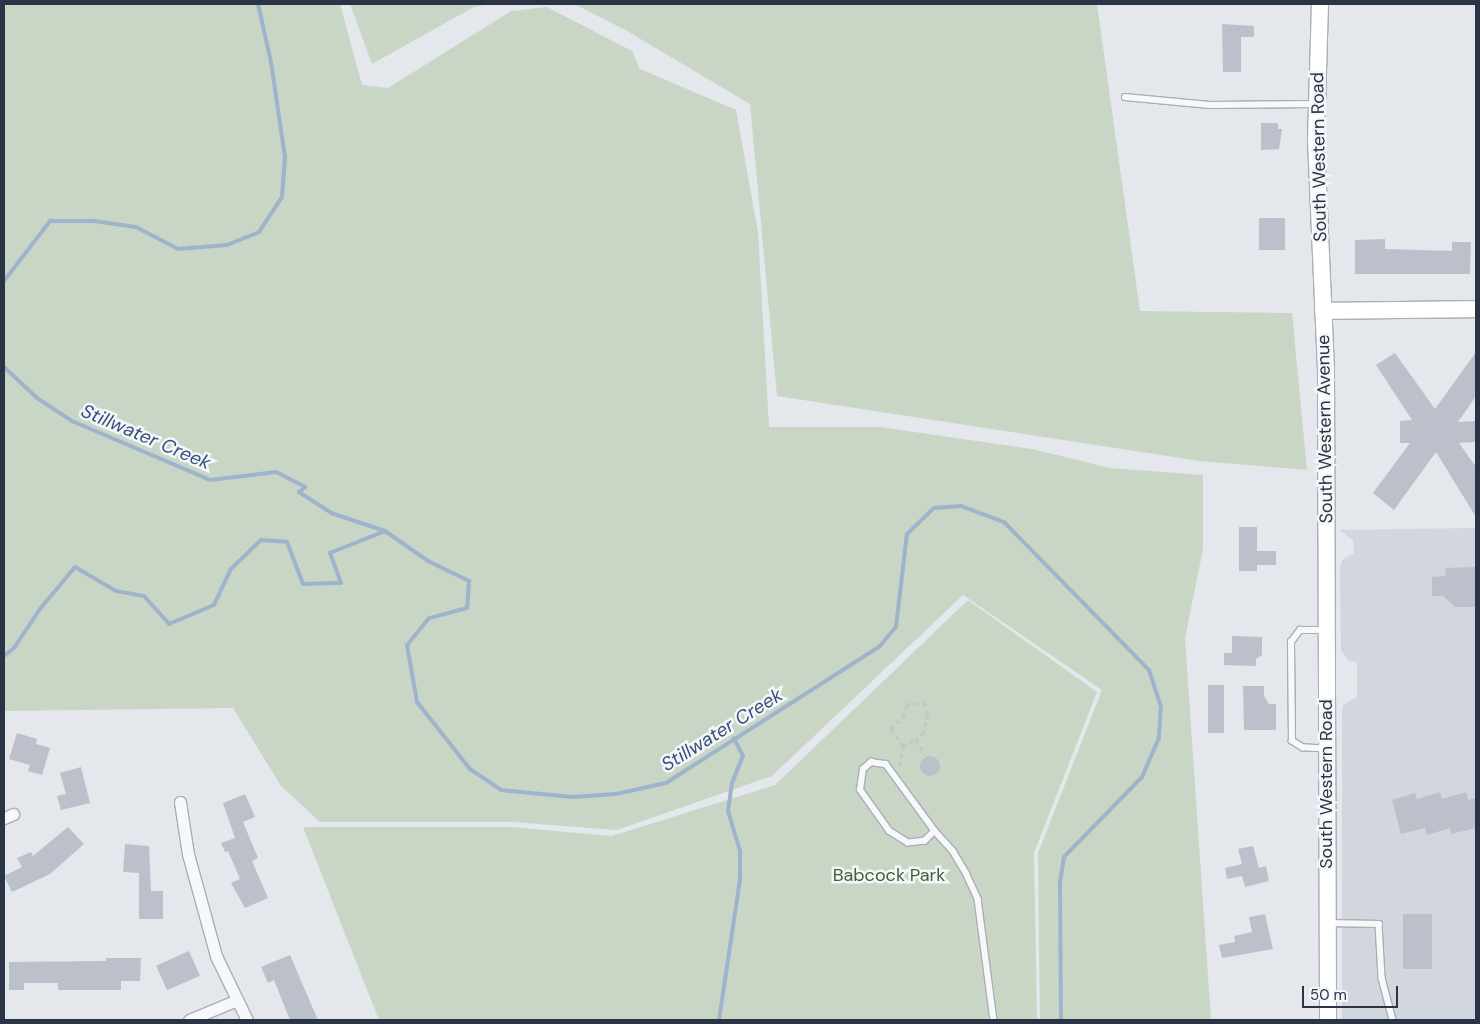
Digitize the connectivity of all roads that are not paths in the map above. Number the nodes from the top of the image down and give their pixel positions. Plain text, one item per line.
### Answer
1 (1320, 4) edge
2 (1125, 97) dead end
3 (1316, 104) junction
4 (1323, 310) junction
5 (1476, 310) edge
6 (1326, 547) joint
7 (1326, 630) junction
8 (1326, 748) junction
9 (180, 802) dead end
10 (935, 831) junction
11 (1327, 923) junction
12 (237, 1000) junction
13 (189, 1020) edge
14 (247, 1020) edge
15 (994, 1020) edge
16 (1328, 1020) edge
17 (1393, 1020) edge

1 - 3 main road, South Western Road
2 - 3 lane
3 - 4 main road, South Western Road
4 - 5 main road
4 - 6 main road, South Western Avenue
6 - 7 main road, South Western Road
7 - 8 main road, South Western Road
7 - 8 lane
8 - 11 main road, South Western Road
9 - 12 street
10 - 10 lane
10 - 15 lane
11 - 16 main road, South Western Road
11 - 17 lane
12 - 13 street
12 - 14 street

